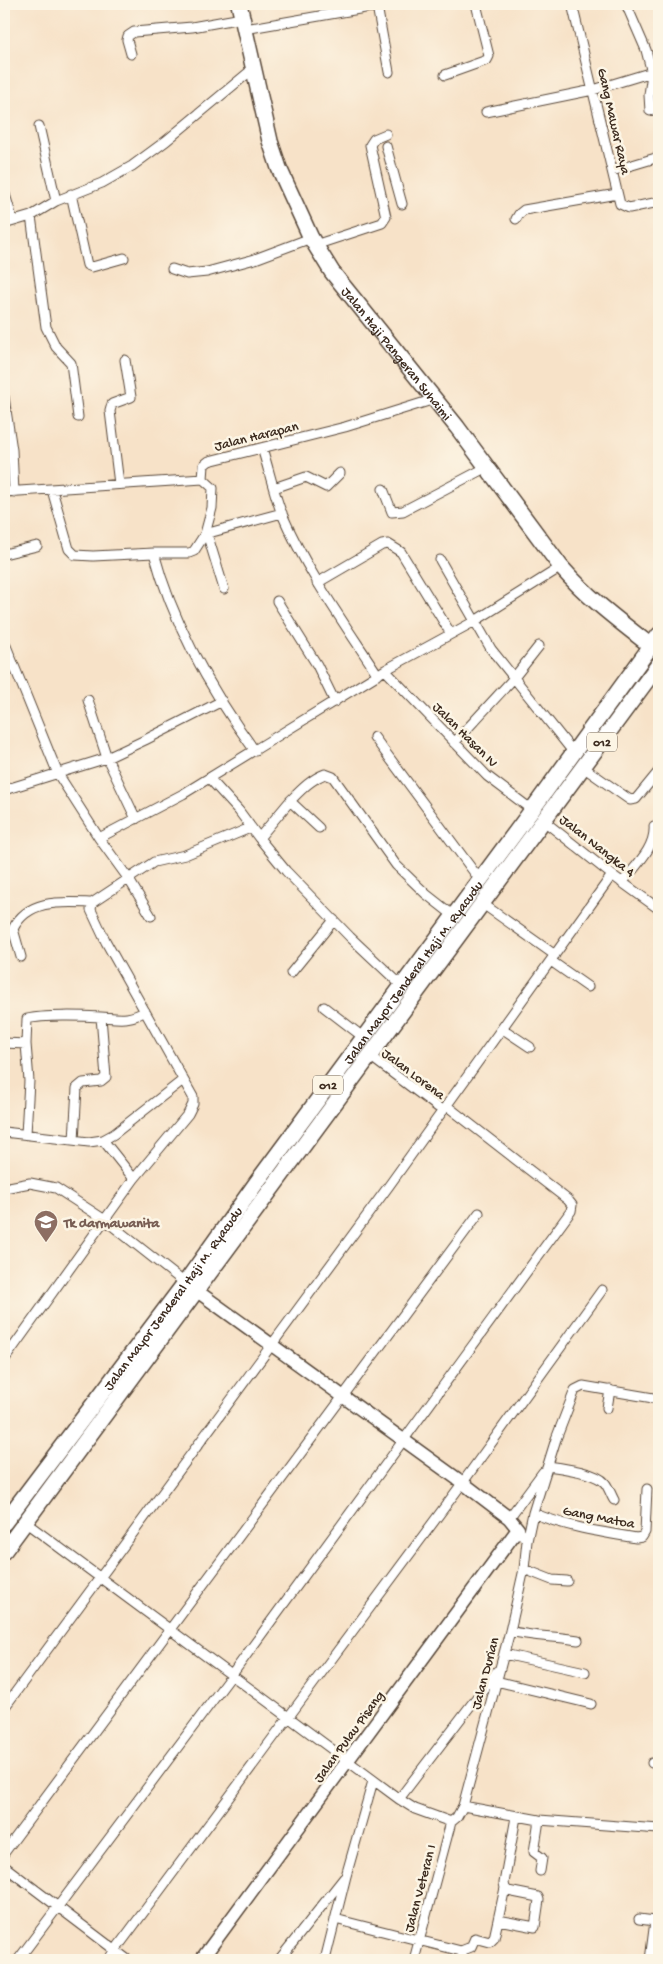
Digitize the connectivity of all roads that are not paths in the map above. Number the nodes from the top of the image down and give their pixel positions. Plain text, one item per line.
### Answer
1 (388, 4) edge
2 (476, 4) edge
3 (572, 4) edge
4 (626, 4) edge
5 (377, 6) junction
6 (339, 8) edge
7 (242, 17) edge
8 (130, 54) dead end
9 (254, 68) junction
10 (656, 71) edge
11 (389, 72) dead end
12 (444, 75) dead end
13 (594, 90) junction
14 (650, 110) dead end
15 (486, 112) dead end
16 (39, 126) dead end
17 (386, 134) dead end
18 (386, 146) dead end
19 (659, 157) edge
20 (612, 171) junction
21 (394, 176) junction
22 (378, 181) junction
23 (4, 191) edge
24 (71, 194) junction
25 (617, 194) junction
26 (56, 201) junction
27 (659, 202) edge
28 (402, 204) dead end
29 (30, 216) junction
30 (516, 219) dead end
31 (8, 222) edge
32 (313, 242) junction
33 (124, 258) dead end
34 (172, 269) dead end
35 (125, 360) dead end
36 (4, 397) edge
37 (434, 399) junction
38 (78, 417) dead end
39 (262, 448) junction
40 (487, 467) junction
41 (340, 473) dead end
42 (203, 479) junction
43 (119, 484) junction
44 (274, 488) junction
45 (383, 489) dead end
46 (52, 490) junction
47 (4, 492) edge
48 (14, 492) junction
49 (282, 513) junction
50 (205, 534) junction
51 (37, 546) dead end
52 (154, 552) junction
53 (4, 554) edge
54 (440, 560) dead end
55 (561, 567) junction
56 (317, 583) junction
57 (224, 589) dead end
58 (278, 601) dead end
59 (475, 621) junction
60 (451, 634) junction
61 (4, 641) edge
62 (655, 641) edge
63 (539, 646) dead end
64 (8, 664) edge
65 (659, 664) edge
66 (382, 673) junction
67 (513, 679) junction
68 (88, 700) dead end
69 (222, 701) junction
70 (335, 702) junction
71 (374, 737) dead end
72 (454, 744) junction
73 (255, 751) junction
74 (574, 753) junction
75 (107, 758) junction
76 (583, 767) junction
77 (659, 771) edge
78 (58, 774) junction
79 (209, 778) junction
80 (4, 790) edge
81 (290, 801) junction
82 (532, 810) junction
83 (136, 819) junction
84 (544, 820) junction
85 (654, 826) dead end
86 (250, 828) junction
87 (319, 828) dead end
88 (99, 838) junction
89 (259, 838) junction
90 (612, 875) junction
91 (128, 878) junction
92 (480, 880) junction
93 (622, 882) junction
94 (92, 903) junction
95 (483, 904) junction
96 (659, 909) edge
97 (151, 916) dead end
98 (454, 916) junction
99 (334, 920) junction
100 (464, 930) junction
101 (439, 936) junction
102 (447, 952) junction
103 (21, 957) dead end
104 (553, 958) junction
105 (418, 964) junction
106 (291, 973) dead end
107 (402, 986) junction
108 (588, 987) dead end
109 (324, 1007) dead end
110 (146, 1011) junction
111 (101, 1017) junction
112 (503, 1029) junction
113 (363, 1037) junction
114 (4, 1043) edge
115 (26, 1044) junction
116 (530, 1047) dead end
117 (370, 1056) junction
118 (183, 1080) junction
119 (445, 1108) junction
120 (4, 1132) edge
121 (26, 1134) junction
122 (74, 1140) junction
123 (103, 1140) junction
124 (134, 1180) junction
125 (4, 1188) edge
126 (479, 1213) dead end
127 (105, 1220) junction
128 (191, 1287) junction
129 (602, 1290) dead end
130 (271, 1345) junction
131 (4, 1360) edge
132 (610, 1390) junction
133 (109, 1396) junction
134 (343, 1398) junction
135 (659, 1399) edge
136 (607, 1408) dead end
137 (85, 1414) junction
138 (99, 1423) junction
139 (404, 1440) junction
140 (548, 1466) junction
141 (463, 1483) junction
142 (647, 1489) dead end
143 (614, 1500) dead end
144 (534, 1513) junction
145 (6, 1514) edge
146 (509, 1518) junction
147 (25, 1522) junction
148 (518, 1529) junction
149 (528, 1541) junction
150 (4, 1551) edge
151 (524, 1569) junction
152 (101, 1579) junction
153 (567, 1581) dead end
154 (170, 1631) junction
155 (510, 1632) junction
156 (578, 1640) dead end
157 (504, 1654) junction
158 (500, 1666) junction
159 (585, 1672) dead end
160 (232, 1676) junction
161 (496, 1681) junction
162 (591, 1704) dead end
163 (4, 1708) edge
164 (289, 1718) junction
165 (348, 1762) junction
166 (373, 1781) junction
167 (399, 1800) junction
168 (463, 1806) junction
169 (516, 1817) junction
170 (539, 1820) junction
171 (451, 1822) junction
172 (659, 1829) edge
173 (4, 1853) edge
174 (4, 1866) edge
175 (540, 1871) dead end
176 (346, 1876) junction
177 (505, 1888) junction
178 (57, 1907) junction
179 (335, 1919) junction
180 (639, 1919) dead end
181 (498, 1920) junction
182 (420, 1940) junction
183 (656, 1947) edge
184 (115, 1951) junction
185 (463, 1956) edge
186 (18, 1960) edge
187 (108, 1960) edge
188 (128, 1960) edge
189 (201, 1960) edge
190 (279, 1960) edge
191 (325, 1960) edge
192 (414, 1960) edge
193 (650, 1960) edge

1 - 5 street
2 - 12 street
3 - 13 street, Gang Mawar Raya
4 - 10 street
5 - 6 street
5 - 11 street
6 - 7 street
7 - 8 street
7 - 9 main road, Jalan Haji Pangeran Suhaimi
9 - 24 street
9 - 32 main road, Jalan Haji Pangeran Suhaimi
10 - 13 street
10 - 14 street
13 - 15 street
13 - 20 street, Gang Mawar Raya
16 - 26 street
17 - 22 street
18 - 21 street
19 - 20 street
20 - 25 street, Gang Mawar Raya
21 - 22 street
21 - 28 street
22 - 32 street
23 - 31 street
24 - 26 street
24 - 33 street
25 - 27 street, Gang Mawar Raya
25 - 30 street
26 - 29 street
29 - 31 street
29 - 38 street
32 - 34 street
32 - 37 main road, Jalan Haji Pangeran Suhaimi
35 - 43 street
36 - 48 street
37 - 39 street, Jalan Harapan
37 - 40 main road, Jalan Haji Pangeran Suhaimi
39 - 42 street, Jalan Harapan
39 - 44 street, Jalan Hasan IV
40 - 45 street
40 - 55 main road, Jalan Haji Pangeran Suhaimi
41 - 44 street
42 - 43 street
42 - 50 street
43 - 46 street
44 - 49 street, Jalan Hasan IV
46 - 48 street
46 - 52 street
47 - 48 street
49 - 50 street
49 - 56 street, Jalan Hasan IV
50 - 52 street
50 - 57 street
51 - 53 street
52 - 69 street
54 - 59 street
55 - 59 street
55 - 62 main road, Jalan Haji Pangeran Suhaimi
56 - 60 street
56 - 66 street, Jalan Hasan IV
58 - 70 street
59 - 60 street
59 - 67 street
60 - 66 street
61 - 64 street
62 - 74 main road, Jalan Mayor Jenderal Haji M. Ryacudu / 012
63 - 67 street
64 - 78 street
65 - 76 main road, Jalan Mayor Jenderal Haji M. Ryacudu / 012
66 - 70 street
66 - 72 street, Jalan Hasan IV
67 - 72 street
67 - 74 street
68 - 75 street
69 - 73 street
69 - 75 street
70 - 73 street
71 - 92 street
72 - 82 street, Jalan Hasan IV
73 - 79 street
74 - 82 main road, Jalan Mayor Jenderal Haji M. Ryacudu / 012
75 - 78 street
75 - 83 street
76 - 77 street
76 - 84 main road, Jalan Mayor Jenderal Haji M. Ryacudu / 012
78 - 80 street
78 - 88 street
79 - 83 street
79 - 86 street
81 - 87 street
81 - 89 street
81 - 98 street
82 - 92 main road, Jalan Mayor Jenderal Haji M. Ryacudu / 012
83 - 88 street
84 - 90 street, Jalan Nangka 4
84 - 95 main road, Jalan Mayor Jenderal Haji M. Ryacudu / 012
85 - 93 street
86 - 89 street
86 - 91 street
88 - 91 street
89 - 99 street
90 - 93 street, Jalan Nangka 4
90 - 104 street
91 - 94 street
91 - 97 street
92 - 98 main road, Jalan Mayor Jenderal Haji M. Ryacudu / 012
93 - 96 street, Jalan Nangka 4
94 - 103 street
94 - 110 street
95 - 100 main road, Jalan Mayor Jenderal Haji M. Ryacudu / 012
95 - 104 street
98 - 101 main road, Jalan Mayor Jenderal Haji M. Ryacudu / 012
99 - 106 street
99 - 107 street
100 - 101 main road
100 - 102 main road, Jalan Mayor Jenderal Haji M. Ryacudu / 012
101 - 105 main road, Jalan Mayor Jenderal Haji M. Ryacudu / 012
102 - 105 main road
102 - 117 main road, Jalan Mayor Jenderal Haji M. Ryacudu / 012
104 - 108 street
104 - 112 street
105 - 107 main road, Jalan Mayor Jenderal Haji M. Ryacudu / 012
107 - 113 main road, Jalan Mayor Jenderal Haji M. Ryacudu / 012
109 - 113 street
110 - 111 street
110 - 118 street
111 - 115 street
111 - 122 street
112 - 116 street
112 - 119 street
113 - 128 main road, Jalan Mayor Jenderal Haji M. Ryacudu / 012
114 - 115 street
115 - 121 street
117 - 119 street, Jalan Lorena
117 - 128 main road, Jalan Mayor Jenderal Haji M. Ryacudu / 012
118 - 123 street
118 - 124 street
119 - 130 street
119 - 139 street, Jalan Lorena
120 - 121 street
121 - 122 street
122 - 123 street
123 - 124 street
124 - 127 street
125 - 127 street
126 - 134 street
127 - 128 street
127 - 131 street
128 - 130 street
128 - 133 main road, Jalan Mayor Jenderal Haji M. Ryacudu / 012
129 - 141 street
130 - 134 street
130 - 152 street
132 - 135 street, Jalan Durian
132 - 136 street
132 - 140 street, Jalan Durian
133 - 137 main road, Jalan Mayor Jenderal Haji M. Ryacudu / 012
133 - 138 main road, Jalan Mayor Jenderal Haji M. Ryacudu / 012
134 - 139 street
134 - 154 street
137 - 138 main road
137 - 145 main road, Jalan Mayor Jenderal Haji M. Ryacudu / 012
138 - 147 main road, Jalan Mayor Jenderal Haji M. Ryacudu / 012
139 - 141 street
139 - 160 street
140 - 143 street
140 - 144 street, Jalan Durian
140 - 146 street
141 - 146 street
141 - 164 street
142 - 144 street, Gang Matoa
144 - 149 street, Jalan Durian
146 - 148 street
147 - 150 main road, Jalan Mayor Jenderal Haji M. Ryacudu
147 - 152 street
148 - 149 street
148 - 165 street, Jalan Pulau Pisang
149 - 151 street, Jalan Durian
151 - 153 street
151 - 155 street, Jalan Durian
152 - 154 street
152 - 163 street
154 - 160 street
154 - 173 street
155 - 156 street
155 - 157 street, Jalan Durian
157 - 158 street, Jalan Durian
157 - 159 street
158 - 161 street, Jalan Durian
158 - 167 street
160 - 164 street
160 - 178 street
161 - 162 street
161 - 168 street, Jalan Durian
164 - 165 street
164 - 184 street
165 - 166 street
165 - 189 street, Jalan Pulau Pisang
166 - 167 street
166 - 176 street
167 - 171 street
168 - 169 street
168 - 171 street, Jalan Durian
169 - 170 street
169 - 177 street
170 - 172 street
170 - 175 street
171 - 182 street, Jalan Veteran I
174 - 178 street
176 - 179 street
176 - 190 street
177 - 181 street
177 - 181 street
178 - 184 street
178 - 186 street
179 - 182 street
179 - 191 street
180 - 183 street
181 - 185 street
182 - 185 street
182 - 192 street, Jalan Veteran I
183 - 193 street
184 - 187 street
184 - 188 street

